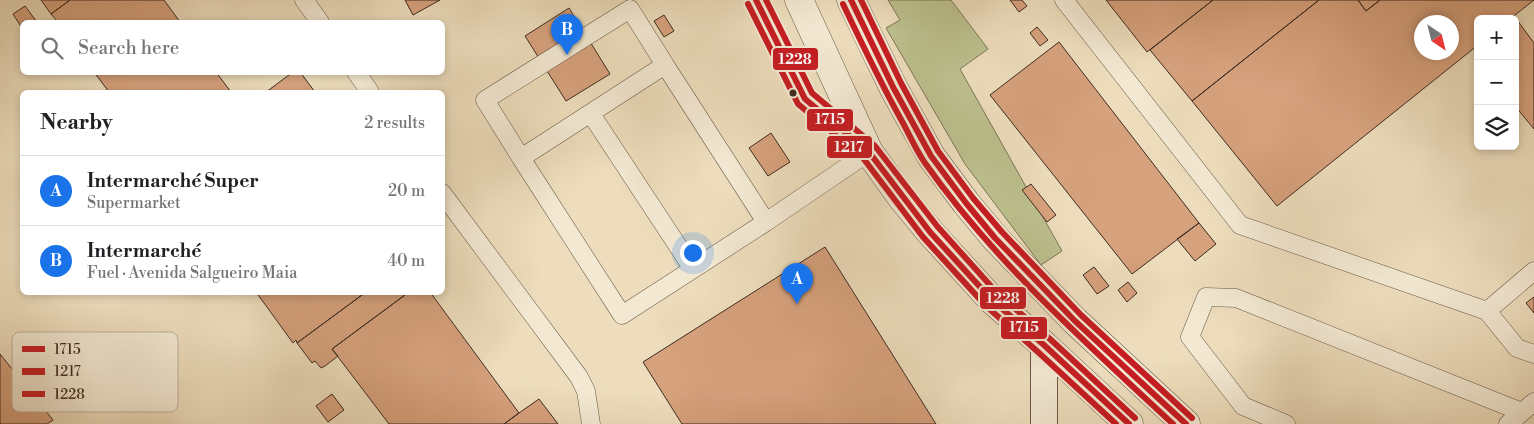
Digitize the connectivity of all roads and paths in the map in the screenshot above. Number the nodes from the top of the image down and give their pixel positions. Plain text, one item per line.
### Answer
1 (304, 0) edge
2 (756, 0) edge
3 (799, 0) edge
4 (851, 0) edge
5 (1064, 0) edge
6 (319, 20) edge
7 (665, 65) junction
8 (358, 75) edge
9 (369, 90) edge
10 (590, 114) junction
11 (869, 152) junction
12 (521, 158) junction
13 (445, 197) edge
14 (766, 222) junction
15 (693, 269) junction
16 (1534, 271) edge
17 (1487, 311) junction
18 (1044, 345) junction
19 (1534, 354) edge
20 (1528, 407) edge
21 (591, 424) edge
22 (1044, 424) edge
23 (1129, 424) edge
24 (1186, 424) edge
25 (1286, 424) edge
26 (1508, 424) edge

1 - 6 lane
2 - 11 lane
3 - 11 street
4 - 24 street
5 - 17 lane
7 - 10 lane
7 - 12 lane
7 - 14 lane
8 - 9 lane
10 - 12 lane
10 - 15 lane
11 - 14 lane
11 - 18 street
12 - 15 lane
13 - 21 lane
14 - 15 lane
16 - 17 lane
17 - 19 lane
18 - 22 street
18 - 23 street
20 - 25 lane
20 - 26 lane

